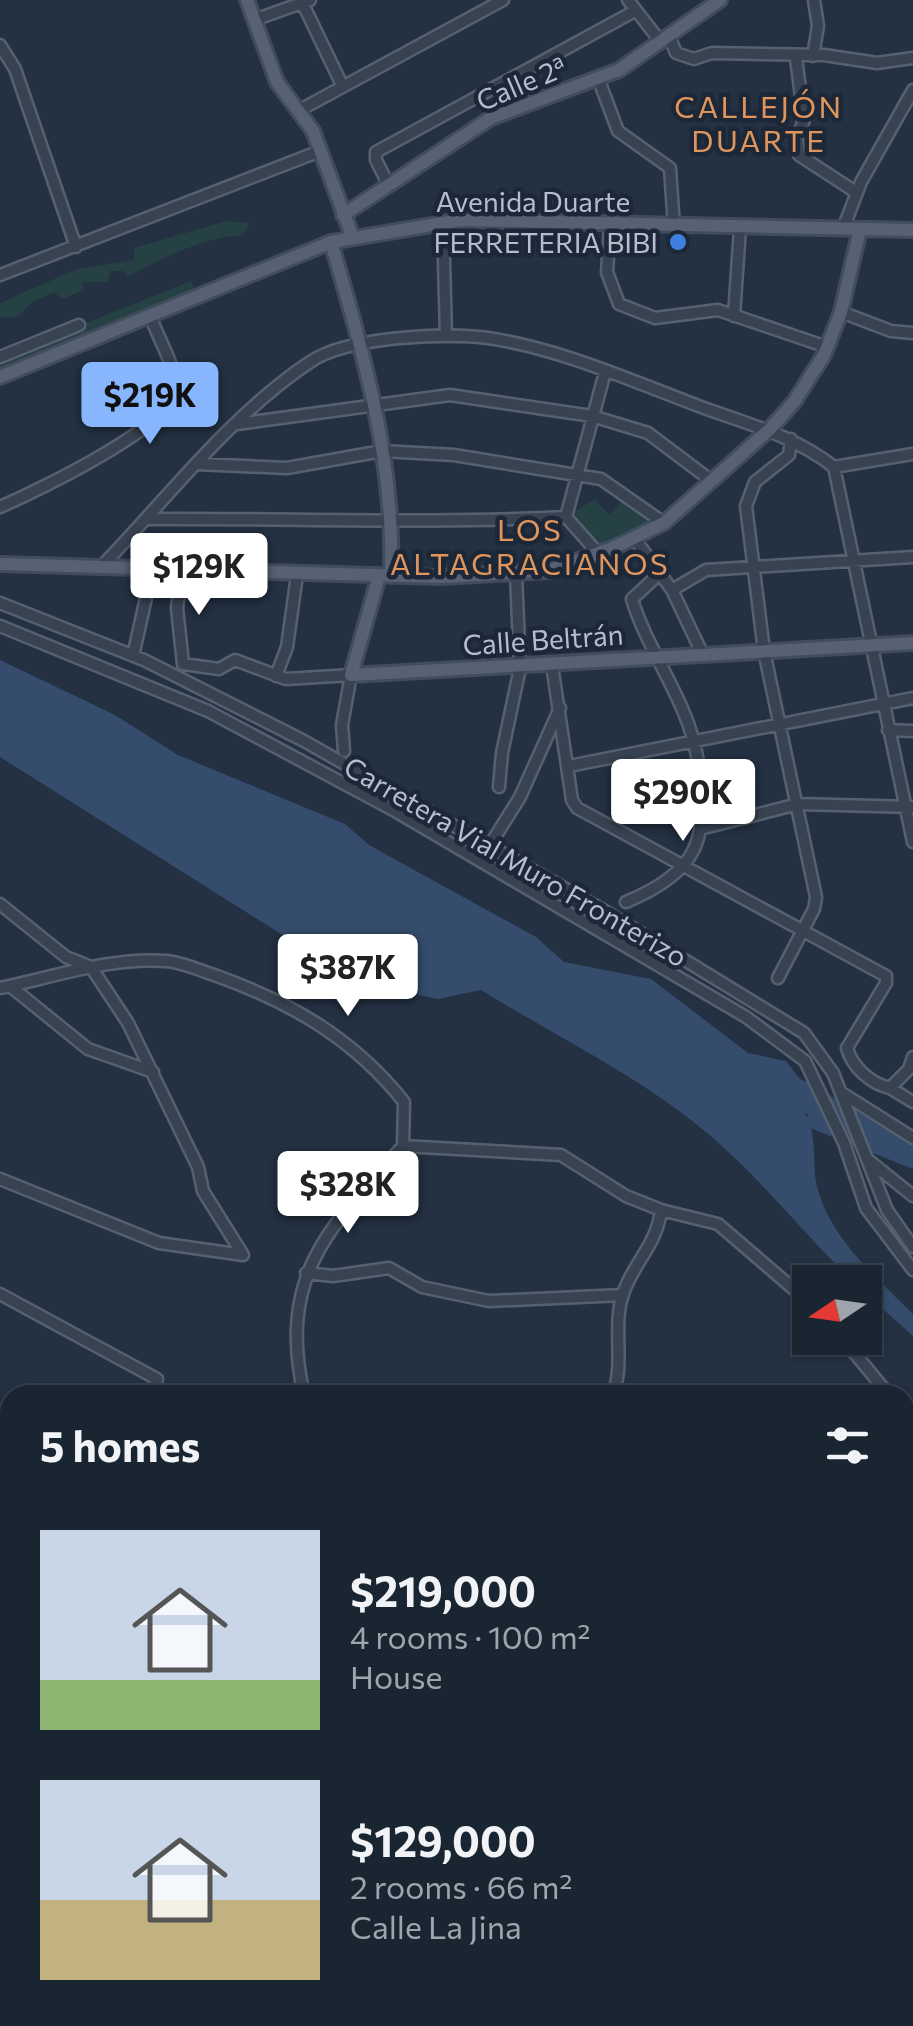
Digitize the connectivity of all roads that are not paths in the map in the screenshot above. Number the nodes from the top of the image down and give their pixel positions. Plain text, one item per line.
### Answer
1 (247, 0) edge
2 (503, 0) edge
3 (628, 0) edge
4 (720, 0) edge
5 (814, 0) edge
6 (305, 1) edge
7 (633, 12) junction
8 (254, 20) junction
9 (664, 39) junction
10 (0, 45) edge
11 (813, 56) junction
12 (796, 58) junction
13 (913, 58) edge
14 (598, 78) junction
15 (342, 85) junction
16 (913, 90) edge
17 (298, 112) junction
18 (320, 152) junction
19 (389, 186) junction
20 (857, 192) junction
21 (343, 215) junction
22 (443, 223) junction
23 (610, 226) junction
24 (674, 227) junction
25 (740, 228) junction
26 (842, 229) junction
27 (860, 229) junction
28 (913, 230) edge
29 (353, 238) junction
30 (332, 242) junction
31 (76, 247) junction
32 (0, 275) edge
33 (841, 312) junction
34 (150, 316) junction
35 (734, 316) junction
36 (79, 325) dead end
37 (913, 333) edge
38 (446, 336) junction
39 (361, 344) junction
40 (827, 347) junction
41 (0, 357) edge
42 (605, 372) junction
43 (0, 377) edge
44 (376, 406) junction
45 (592, 416) junction
46 (233, 424) junction
47 (770, 430) junction
48 (791, 439) junction
49 (382, 451) junction
50 (913, 454) edge
51 (197, 464) junction
52 (834, 467) junction
53 (577, 475) junction
54 (709, 479) junction
55 (0, 507) edge
56 (393, 517) junction
57 (566, 517) junction
58 (149, 519) junction
59 (664, 522) junction
60 (634, 538) junction
61 (597, 552) junction
62 (913, 557) edge
63 (854, 560) junction
64 (0, 564) edge
65 (752, 564) junction
66 (100, 568) junction
67 (152, 571) junction
68 (182, 572) junction
69 (660, 572) junction
70 (516, 575) junction
71 (297, 576) junction
72 (385, 576) junction
73 (672, 590) junction
74 (0, 603) edge
75 (0, 626) edge
76 (913, 643) edge
77 (873, 645) junction
78 (764, 651) junction
79 (703, 654) junction
80 (134, 656) junction
81 (657, 658) junction
82 (552, 665) junction
83 (520, 668) junction
84 (351, 675) junction
85 (276, 676) junction
86 (913, 698) edge
87 (883, 704) junction
88 (561, 708) junction
89 (778, 724) junction
90 (888, 730) junction
91 (913, 731) edge
92 (692, 744) junction
93 (344, 751) dead end
94 (570, 766) junction
95 (500, 787) dead end
96 (798, 804) junction
97 (909, 806) edge
98 (700, 829) junction
99 (913, 842) edge
100 (490, 845) junction
101 (680, 864) junction
102 (626, 902) dead end
103 (0, 904) edge
104 (803, 932) junction
105 (91, 967) junction
106 (778, 978) dead end
107 (5, 987) edge
108 (913, 1057) edge
109 (153, 1072) junction
110 (890, 1088) junction
111 (842, 1092) junction
112 (913, 1102) edge
113 (913, 1138) edge
114 (403, 1146) junction
115 (865, 1158) junction
116 (0, 1179) edge
117 (913, 1196) edge
118 (661, 1210) junction
119 (913, 1247) edge
120 (913, 1270) edge
121 (306, 1273) junction
122 (792, 1287) edge
123 (0, 1294) edge
124 (622, 1295) junction
125 (856, 1355) edge
126 (155, 1385) edge
127 (303, 1385) edge
128 (616, 1385) edge
129 (881, 1385) edge

1 - 8 main road
2 - 15 street
3 - 7 street
4 - 9 main road, Calle 2ª
5 - 11 street
6 - 8 street
6 - 15 street
7 - 9 street
7 - 19 street
8 - 17 main road
9 - 12 street
9 - 14 main road, Calle 2ª
10 - 31 street
11 - 12 street
11 - 13 street
12 - 20 street
14 - 19 main road, Calle 2ª
14 - 24 street
15 - 17 street
16 - 20 street
17 - 18 main road
18 - 21 main road
18 - 31 street
19 - 21 main road, Calle 2ª
20 - 26 street
21 - 29 main road
22 - 23 main road, Avenida Duarte
22 - 29 main road, Avenida Duarte
22 - 38 street
23 - 24 main road, Avenida Duarte
23 - 35 street
24 - 25 main road, Avenida Duarte
25 - 26 main road, Avenida Duarte
25 - 35 street
26 - 27 main road, Avenida Duarte
27 - 28 main road, Avenida Duarte
27 - 33 main road
29 - 30 main road, Avenida Duarte
30 - 34 main road, Avenida Duarte
30 - 39 main road
31 - 32 street
33 - 37 street
33 - 40 main road
34 - 43 main road, Avenida Duarte
34 - 55 street
35 - 40 street
36 - 41 street
38 - 39 street
38 - 42 street
39 - 44 main road
39 - 46 street
40 - 47 main road
42 - 45 street
42 - 47 street
44 - 45 street
44 - 46 street
44 - 49 main road
45 - 53 street
45 - 54 street
46 - 51 street
47 - 48 street
47 - 54 main road
48 - 52 street
48 - 65 street
49 - 51 street
49 - 53 street
49 - 56 main road
50 - 52 street
51 - 58 street
52 - 63 street
53 - 57 street
53 - 59 street
54 - 59 main road
56 - 57 street
56 - 58 street
56 - 72 main road
57 - 61 street
58 - 66 street
59 - 60 main road
60 - 61 main road
60 - 69 street
61 - 70 main road
62 - 63 street
63 - 65 street
63 - 77 street
64 - 66 main road
65 - 73 street
65 - 78 street
66 - 67 main road
67 - 68 main road
67 - 80 street
68 - 71 main road
68 - 85 street, Calle Beltrán
69 - 73 street
69 - 81 street
70 - 72 main road
70 - 83 street
71 - 72 main road
71 - 85 street
72 - 84 main road
73 - 79 street
74 - 80 street, Carretera Vial Muro Fronterizo
75 - 120 street, Carretera Vial Muro Fronterizo
76 - 77 main road, Calle Beltrán
77 - 78 main road, Calle Beltrán
77 - 87 street
78 - 79 main road, Calle Beltrán
78 - 89 street
79 - 81 main road, Calle Beltrán
80 - 100 street, Carretera Vial Muro Fronterizo
81 - 82 main road, Calle Beltrán
81 - 92 street
82 - 83 main road, Calle Beltrán
82 - 88 street
83 - 84 main road, Calle Beltrán
83 - 95 street
84 - 85 street, Calle Beltrán
84 - 93 street
86 - 87 street
87 - 89 street
87 - 90 street
88 - 94 street
88 - 100 street
89 - 92 street
89 - 96 street
90 - 91 street
90 - 97 street
92 - 94 street
92 - 98 street
94 - 101 street
96 - 97 street
96 - 98 street
96 - 104 street
97 - 99 street
98 - 101 street
100 - 111 street, Carretera Vial Muro Fronterizo
101 - 102 street
101 - 104 street
103 - 105 street
104 - 106 street
104 - 110 street
105 - 107 street
105 - 109 street
105 - 114 street
107 - 109 street
108 - 110 street
109 - 116 street
110 - 112 street
111 - 113 street
111 - 115 street, Carretera Vial Muro Fronterizo
114 - 118 street
114 - 121 street
115 - 117 street
115 - 119 street, Carretera Vial Muro Fronterizo
118 - 122 street
118 - 124 street
121 - 124 street
121 - 127 street
123 - 126 street
124 - 128 street
125 - 129 street

